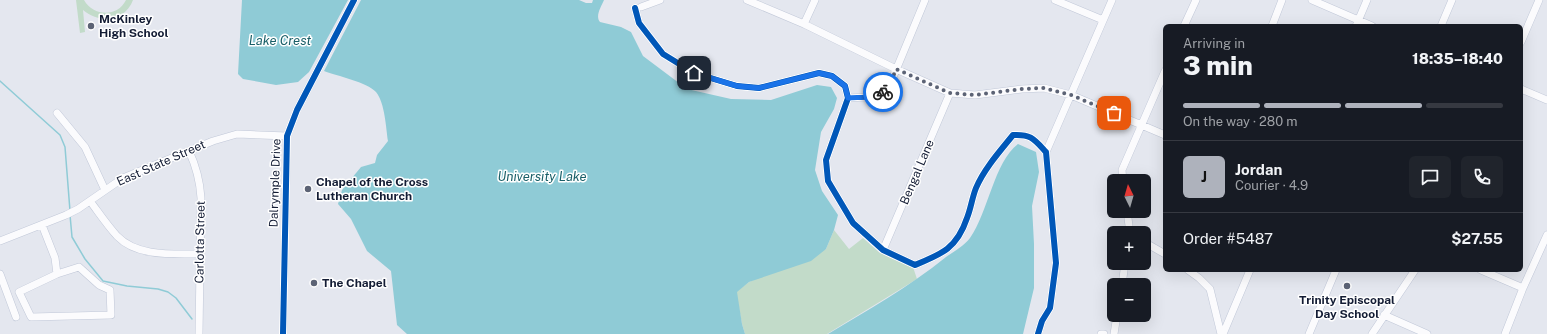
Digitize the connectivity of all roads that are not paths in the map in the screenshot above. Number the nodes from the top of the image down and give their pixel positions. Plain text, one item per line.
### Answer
1 (354, 0) edge
2 (660, 0) edge
3 (747, 0) edge
4 (815, 0) edge
5 (925, 0) edge
6 (1055, 0) edge
7 (1112, 0) edge
8 (1196, 0) edge
9 (1282, 0) edge
10 (1312, 0) edge
11 (1367, 0) edge
12 (1452, 0) edge
13 (1539, 0) edge
14 (1103, 20) junction
15 (1357, 23) edge
16 (804, 24) junction
17 (1185, 24) edge
18 (1273, 24) edge
19 (1442, 24) edge
20 (1523, 37) edge
21 (896, 69) junction
22 (1163, 76) edge
23 (1523, 90) edge
24 (950, 93) junction
25 (1071, 95) junction
26 (848, 98) junction
27 (1547, 100) edge
28 (57, 113) dead end
29 (1142, 125) junction
30 (1163, 134) edge
31 (287, 136) junction
32 (189, 151) junction
33 (1046, 152) junction
34 (1122, 174) edge
35 (105, 190) junction
36 (90, 201) junction
37 (42, 225) junction
38 (1547, 235) edge
39 (0, 242) edge
40 (1151, 246) edge
41 (883, 250) junction
42 (1163, 253) edge
43 (200, 254) junction
44 (1191, 272) edge
45 (1249, 272) edge
46 (1335, 272) edge
47 (1414, 272) edge
48 (1486, 272) edge
49 (0, 274) edge
50 (56, 274) junction
51 (1523, 288) junction
52 (1384, 315) junction
53 (16, 317) dead end
54 (1116, 322) edge
55 (199, 334) edge
56 (283, 334) edge
57 (1038, 334) edge
58 (1114, 334) edge
59 (1222, 334) edge
60 (1309, 334) edge
61 (1372, 334) edge
62 (1427, 334) edge
63 (1505, 334) edge

1 - 31 street, Dalrymple Drive
2 - 26 street
3 - 16 street
4 - 16 street
5 - 21 street
6 - 14 street
7 - 14 street
8 - 17 street
9 - 18 street
10 - 15 street
11 - 15 street
12 - 19 street
13 - 20 street
14 - 25 street
16 - 21 street
21 - 24 street
21 - 26 street
22 - 29 street
23 - 27 street
24 - 25 street
24 - 41 street, Bengal Lane
25 - 29 street
25 - 33 street
26 - 41 street
28 - 35 street
29 - 30 street
29 - 34 street
31 - 32 street, East State Street
31 - 56 street, Dalrymple Drive
32 - 35 street, East State Street
32 - 43 street, Carlotta Street
33 - 41 street
33 - 57 street
35 - 36 street, East State Street
36 - 37 street, East State Street
36 - 43 street
37 - 39 street, East State Street
37 - 50 street
38 - 51 street
40 - 42 street
43 - 55 street, Carlotta Street
44 - 59 street
45 - 59 street
46 - 60 street
47 - 52 street
48 - 51 street
49 - 53 street
50 - 50 street
51 - 63 street
52 - 61 street
52 - 62 street
54 - 58 street

